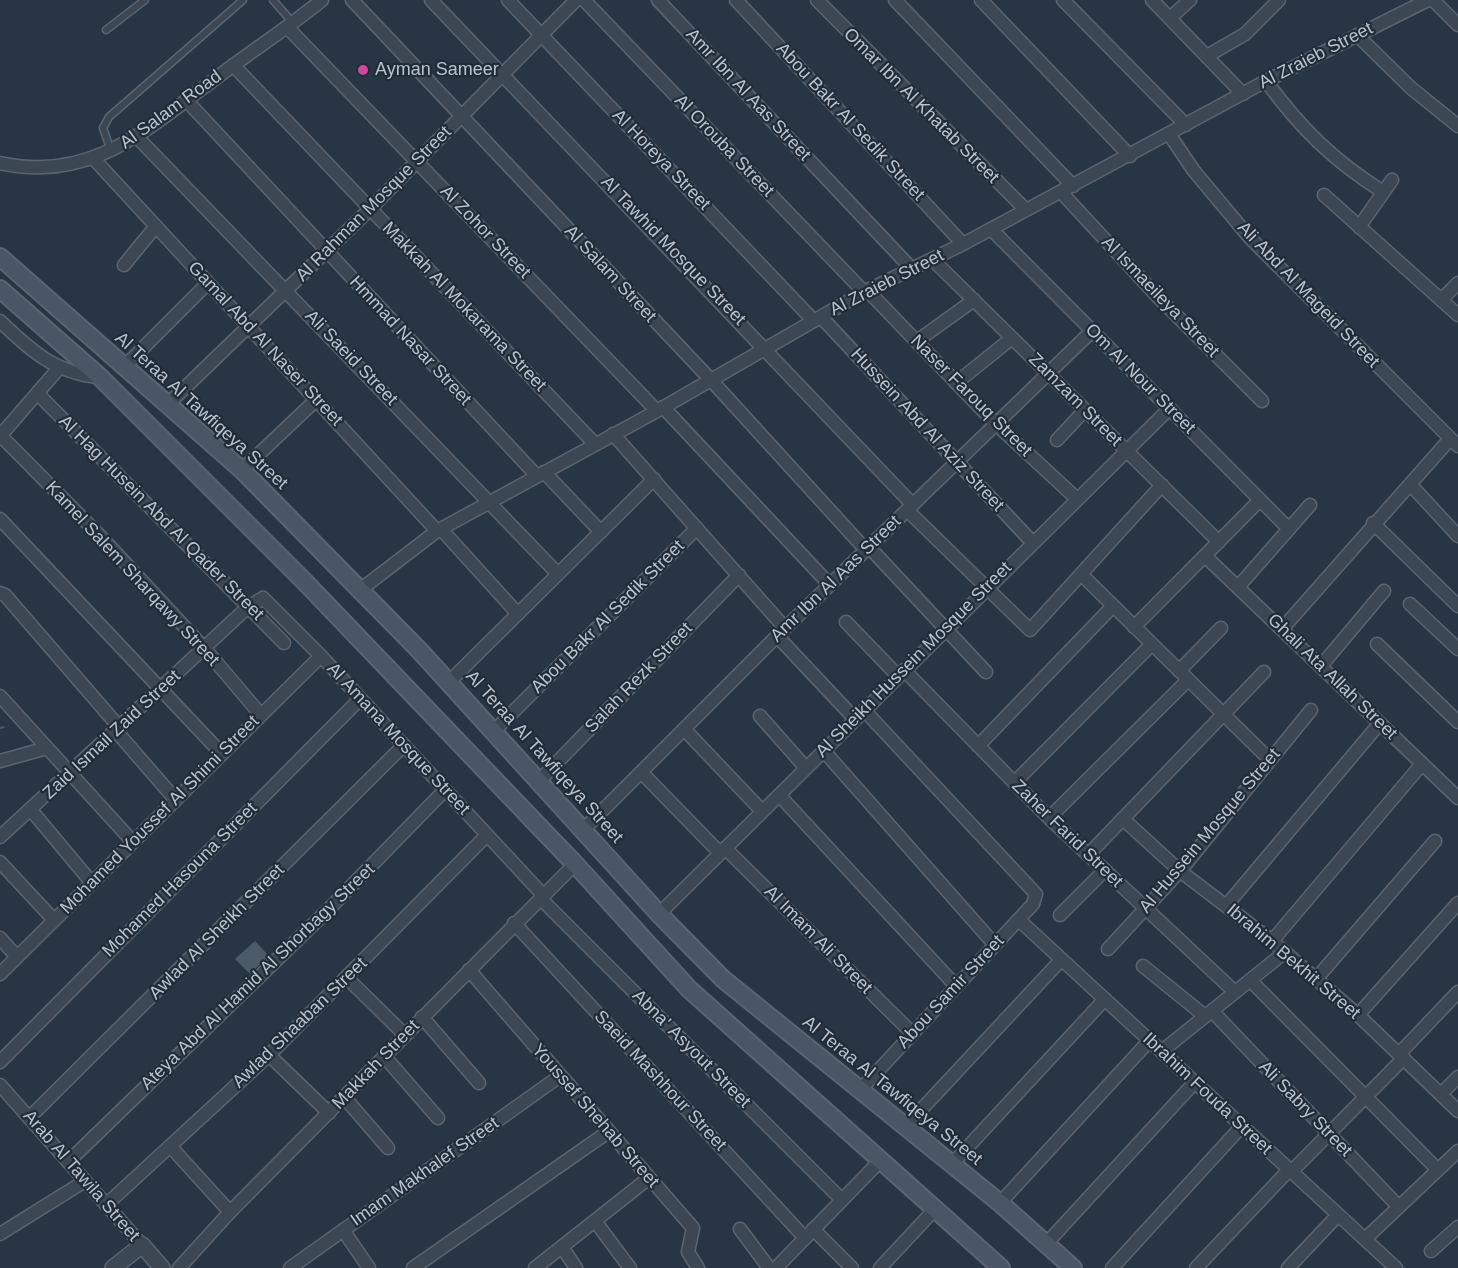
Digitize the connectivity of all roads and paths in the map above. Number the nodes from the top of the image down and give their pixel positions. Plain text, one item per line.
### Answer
1 (145, 0) edge
2 (243, 0) edge
3 (273, 0) edge
4 (321, 0) edge
5 (352, 0) edge
6 (431, 0) edge
7 (508, 0) edge
8 (576, 0) edge
9 (584, 0) edge
10 (658, 0) edge
11 (736, 0) edge
12 (817, 0) edge
13 (895, 0) edge
14 (981, 0) edge
15 (1063, 0) edge
16 (1152, 0) edge
17 (1190, 0) edge
18 (1280, 0) edge
19 (1428, 0) edge
20 (1433, 0) edge
21 (1170, 18) junction
22 (290, 25) junction
23 (1458, 25) edge
24 (106, 30) dead end
25 (542, 35) junction
26 (1357, 35) junction
27 (1207, 56) junction
28 (233, 65) junction
29 (502, 75) junction
30 (1266, 81) junction
31 (1243, 94) junction
32 (186, 100) junction
33 (462, 117) junction
34 (1186, 125) junction
35 (1458, 126) edge
36 (1169, 135) junction
37 (137, 137) junction
38 (112, 151) junction
39 (1130, 156) junction
40 (93, 158) junction
41 (417, 162) junction
42 (0, 163) edge
43 (1392, 180) dead end
44 (1073, 186) junction
45 (1060, 192) junction
46 (1383, 192) junction
47 (1324, 195) dead end
48 (370, 209) junction
49 (1026, 210) junction
50 (156, 226) junction
51 (1359, 226) junction
52 (991, 229) junction
53 (963, 244) junction
54 (326, 252) junction
55 (0, 257) edge
56 (932, 259) junction
57 (124, 265) dead end
58 (912, 269) junction
59 (208, 283) junction
60 (1458, 284) edge
61 (0, 289) edge
62 (286, 291) junction
63 (866, 291) junction
64 (974, 300) junction
65 (1441, 300) junction
66 (1458, 315) edge
67 (818, 319) junction
68 (0, 321) edge
69 (249, 327) junction
70 (1092, 331) junction
71 (1012, 338) junction
72 (916, 341) junction
73 (766, 348) junction
74 (124, 367) junction
75 (59, 368) junction
76 (1048, 373) junction
77 (100, 377) junction
78 (711, 380) junction
79 (956, 382) junction
80 (37, 393) junction
81 (316, 400) junction
82 (1262, 401) dead end
83 (167, 405) junction
84 (1170, 408) junction
85 (660, 409) junction
86 (1085, 410) junction
87 (996, 423) junction
88 (614, 434) junction
89 (0, 436) edge
90 (1057, 440) dead end
91 (1454, 442) edge
92 (595, 444) junction
93 (1126, 451) junction
94 (958, 461) junction
95 (242, 470) junction
96 (541, 474) junction
97 (654, 479) junction
98 (1410, 484) junction
99 (1161, 485) junction
100 (1077, 499) junction
101 (1260, 500) junction
102 (490, 501) junction
103 (1310, 505) dead end
104 (910, 507) junction
105 (0, 519) edge
106 (1373, 523) junction
107 (697, 528) junction
108 (1289, 529) junction
109 (439, 530) junction
110 (601, 532) junction
111 (1458, 536) edge
112 (1219, 542) junction
113 (1033, 543) junction
114 (867, 549) junction
115 (1205, 556) junction
116 (558, 574) junction
117 (739, 575) junction
118 (1082, 575) junction
119 (830, 585) junction
120 (1238, 587) junction
121 (986, 589) junction
122 (360, 590) junction
123 (1384, 591) dead end
124 (0, 593) edge
125 (1410, 604) dead end
126 (1113, 606) junction
127 (1458, 606) edge
128 (249, 607) junction
129 (518, 614) junction
130 (846, 622) dead end
131 (1134, 627) junction
132 (1221, 628) dead end
133 (946, 629) junction
134 (1282, 629) junction
135 (781, 632) junction
136 (284, 643) dead end
137 (1152, 644) junction
138 (1377, 644) dead end
139 (205, 649) junction
140 (1458, 649) edge
141 (321, 656) junction
142 (1321, 666) junction
143 (986, 672) dead end
144 (1264, 672) dead end
145 (901, 673) junction
146 (1183, 675) junction
147 (449, 682) junction
148 (161, 689) junction
149 (0, 696) edge
150 (360, 699) junction
151 (1311, 711) dead end
152 (1222, 713) junction
153 (261, 715) junction
154 (860, 715) junction
155 (760, 716) dead end
156 (1380, 723) junction
157 (1458, 723) edge
158 (118, 729) junction
159 (684, 729) junction
160 (494, 731) junction
161 (404, 745) junction
162 (978, 746) junction
163 (47, 748) junction
164 (824, 750) junction
165 (222, 754) junction
166 (1269, 759) junction
167 (0, 761) edge
168 (1422, 764) junction
169 (806, 768) junction
170 (641, 772) junction
171 (71, 774) junction
172 (539, 781) junction
173 (1014, 783) junction
174 (445, 790) junction
175 (779, 795) junction
176 (1458, 798) edge
177 (176, 799) junction
178 (31, 810) junction
179 (762, 811) junction
180 (1050, 818) junction
181 (1123, 819) junction
182 (583, 830) junction
183 (487, 835) junction
184 (0, 837) edge
185 (1436, 841) dead end
186 (134, 842) junction
187 (722, 850) junction
188 (1088, 855) junction
189 (0, 862) edge
190 (575, 864) junction
191 (1105, 870) junction
192 (1180, 871) junction
193 (92, 883) junction
194 (541, 897) junction
195 (1458, 903) edge
196 (1226, 906) junction
197 (1146, 909) junction
198 (659, 914) junction
199 (1060, 915) dead end
200 (54, 920) junction
201 (1019, 920) junction
202 (514, 923) junction
203 (0, 938) edge
204 (1272, 941) junction
205 (995, 945) junction
206 (1108, 949) dead end
207 (1285, 952) junction
208 (17, 957) junction
209 (1061, 960) junction
210 (1143, 966) dead end
211 (469, 970) junction
212 (0, 974) edge
213 (346, 978) junction
214 (1316, 979) junction
215 (1250, 980) junction
216 (956, 986) junction
217 (1235, 992) junction
218 (1458, 992) edge
219 (1105, 999) junction
220 (1209, 1014) junction
221 (1358, 1015) junction
222 (422, 1017) junction
223 (912, 1033) junction
224 (405, 1035) junction
225 (1150, 1040) junction
226 (1162, 1052) junction
227 (269, 1055) junction
228 (384, 1056) junction
229 (1401, 1056) junction
230 (0, 1062) edge
231 (560, 1076) junction
232 (1458, 1077) edge
233 (1195, 1082) junction
234 (479, 1083) dead end
235 (0, 1085) edge
236 (861, 1089) junction
237 (1441, 1094) junction
238 (344, 1097) junction
239 (1366, 1097) junction
240 (1458, 1111) edge
241 (328, 1113) junction
242 (29, 1118) junction
243 (438, 1118) dead end
244 (906, 1126) junction
245 (1242, 1126) junction
246 (608, 1132) junction
247 (1329, 1134) junction
248 (170, 1146) junction
249 (388, 1148) dead end
250 (1458, 1152) edge
251 (882, 1159) junction
252 (69, 1162) junction
253 (952, 1164) junction
254 (1437, 1170) junction
255 (1290, 1171) junction
256 (649, 1178) junction
257 (85, 1181) junction
258 (842, 1200) junction
259 (1000, 1203) junction
260 (106, 1205) junction
261 (1398, 1206) junction
262 (936, 1208) junction
263 (230, 1212) junction
264 (1338, 1215) junction
265 (595, 1221) junction
266 (1458, 1227) edge
267 (740, 1229) dead end
268 (343, 1230) junction
269 (0, 1234) edge
270 (809, 1234) junction
271 (1365, 1239) junction
272 (1046, 1244) junction
273 (142, 1245) junction
274 (562, 1247) junction
275 (1431, 1251) dead end
276 (1382, 1263) edge
277 (113, 1268) edge
278 (162, 1268) edge
279 (179, 1268) edge
280 (290, 1268) edge
281 (369, 1268) edge
282 (413, 1268) edge
283 (535, 1268) edge
284 (576, 1268) edge
285 (630, 1268) edge
286 (698, 1268) edge
287 (769, 1268) edge
288 (776, 1268) edge
289 (852, 1268) edge
290 (880, 1268) edge
291 (1001, 1268) edge
292 (1073, 1268) edge
293 (1112, 1268) edge
294 (1196, 1268) edge
295 (1288, 1268) edge
296 (1396, 1268) edge

1 - 24 lane
2 - 38 lane
3 - 22 lane
4 - 22 street, Al Salam Road
5 - 33 street, Al Salam Street
6 - 29 street, Al Tawhid Mosque Street
7 - 25 street, Al Horeya Street
8 - 25 street, Al Rahman Mosque Street
9 - 63 street, Al Orouba Street
10 - 58 street, Amr Ibn Al Aas Street
11 - 53 street, Abou Bakr Al Sedik Street
12 - 49 street, Omar Ibn Al Khatab Street
13 - 44 street
14 - 39 street
15 - 34 street
16 - 21 street
17 - 21 street
18 - 27 street
19 - 26 street, Al Zraieb Street
20 - 23 street
21 - 27 street
22 - 28 street, Al Salam Road
22 - 41 street, Al Zohor Street
25 - 29 street, Al Rahman Mosque Street
25 - 67 street, Al Horeya Street
26 - 30 street, Al Zraieb Street
26 - 35 street
27 - 31 street
28 - 32 street, Al Salam Road
28 - 48 street, Makkah Al Mokarama Street
29 - 33 street, Al Rahman Mosque Street
29 - 73 street, Al Tawhid Mosque Street
30 - 31 street, Al Zraieb Street
30 - 46 street
31 - 34 street, Al Zraieb Street
32 - 37 street, Al Salam Road
32 - 54 street, Hmmad Nasar Street
33 - 41 street, Al Rahman Mosque Street
33 - 78 street, Al Salam Street
34 - 36 street, Al Zraieb Street
36 - 39 street, Al Zraieb Street
36 - 91 street, Ali Abd Al Mageid Street
37 - 38 street, Al Salam Road
37 - 62 street, Ali Saeid Street
38 - 40 street, Al Salam Road
39 - 44 street, Al Zraieb Street
40 - 42 street, Al Salam Road
40 - 50 street, Gamal Abd Al Naser Street
41 - 48 street, Al Rahman Mosque Street
41 - 85 street, Al Zohor Street
43 - 46 street
44 - 45 street, Al Zraieb Street
45 - 49 street, Al Zraieb Street
45 - 82 street, Al Ismaeileya Street
46 - 51 street
47 - 51 street
48 - 54 street, Al Rahman Mosque Street
48 - 92 street, Makkah Al Mokarama Street
49 - 52 street, Al Zraieb Street
50 - 57 street
50 - 59 street, Gamal Abd Al Naser Street
51 - 65 street
52 - 53 street, Al Zraieb Street
52 - 70 street, Om Al Nour Street
53 - 56 street, Al Zraieb Street
54 - 62 street, Al Rahman Mosque Street
54 - 96 street, Hmmad Nasar Street
55 - 74 main road, Al Teraa Al Tawfiqeya Street
56 - 58 street, Al Zraieb Street
56 - 64 street, Zamzam Street
58 - 63 street, Al Zraieb Street
59 - 69 street, Gamal Abd Al Naser Street
59 - 74 street
60 - 65 street
61 - 77 main road
62 - 69 street, Al Rahman Mosque Street
62 - 102 street, Ali Saeid Street
63 - 67 street, Al Zraieb Street
63 - 72 street, Naser Farouq Street
64 - 71 street, Zamzam Street
64 - 72 street
65 - 66 street
67 - 73 street, Al Zraieb Street
67 - 94 street, Hussein Abd Al Aziz Street
68 - 75 street
69 - 81 street, Gamal Abd Al Naser Street
69 - 83 street, Al Rahman Mosque Street
70 - 76 street, Amr Ibn Al Aas Street
70 - 84 street, Om Al Nour Street
71 - 76 street, Zamzam Street
71 - 79 street
72 - 79 street, Naser Farouq Street
73 - 78 street, Al Zraieb Street
73 - 104 street, Al Tawhid Mosque Street
74 - 83 main road, Al Teraa Al Tawfiqeya Street
75 - 77 street
75 - 80 street
76 - 86 street, Zamzam Street
76 - 87 street, Amr Ibn Al Aas Street
77 - 190 main road
78 - 85 street, Al Zraieb Street
78 - 114 street, Al Salam Street
79 - 87 street, Naser Farouq Street
80 - 89 street
80 - 128 street, Al Hag Husein Abd Al Qader Street
81 - 95 street
81 - 109 street, Gamal Abd Al Naser Street
83 - 95 main road, Al Teraa Al Tawfiqeya Street
84 - 93 street, Al Sheikh Hussein Mosque Street
84 - 101 street, Om Al Nour Street
85 - 88 street, Al Zraieb Street
85 - 119 street, Al Zohor Street
86 - 90 street
86 - 93 street, Zamzam Street
87 - 94 street, Amr Ibn Al Aas Street
87 - 100 street, Naser Farouq Street
88 - 92 street, Al Zraieb Street
88 - 97 street
89 - 139 street, Kamel Salem Sharqawy Street
91 - 98 street
92 - 96 street, Al Zraieb Street
93 - 99 street, Zamzam Street
93 - 100 street, Al Sheikh Hussein Mosque Street
94 - 104 street, Amr Ibn Al Aas Street
94 - 113 street, Hussein Abd Al Aziz Street
95 - 122 main road, Al Teraa Al Tawfiqeya Street
96 - 102 street, Al Zraieb Street
96 - 110 street, Hmmad Nasar Street
97 - 107 street
97 - 110 street
98 - 106 street
98 - 111 street
99 - 112 street, Zamzam Street
99 - 118 street
100 - 113 street, Al Sheikh Hussein Mosque Street
101 - 108 street, Om Al Nour Street
101 - 112 street
102 - 109 street, Al Zraieb Street
102 - 116 street, Ali Saeid Street
103 - 108 street
104 - 114 street, Amr Ibn Al Aas Street
104 - 121 street, Al Tawhid Mosque Street
105 - 148 street
106 - 127 street
106 - 134 street
107 - 117 street
107 - 160 street, Abou Bakr Al Sedik Street
108 - 120 street
109 - 122 street, Al Zraieb Street
109 - 129 street, Gamal Abd Al Naser Street
110 - 116 street
112 - 115 street
113 - 121 street, Al Sheikh Hussein Mosque Street
114 - 119 street, Amr Ibn Al Aas Street
114 - 133 street
115 - 120 street, Ghali Ata Allah Street
115 - 131 street
116 - 129 street
117 - 135 street
117 - 172 street, Salah Rezk Street
118 - 121 street, Al Tawhid Mosque Street
118 - 126 street
119 - 135 street, Amr Ibn Al Aas Street
120 - 134 street, Ghali Ata Allah Street
121 - 133 street, Al Sheikh Hussein Mosque Street
122 - 147 main road, Al Teraa Al Tawfiqeya Street
123 - 142 street
124 - 158 street
125 - 140 street
126 - 131 street
126 - 162 street
128 - 136 street, Al Hag Husein Abd Al Qader Street
128 - 139 street, Zaid Ismail Zaid Street
128 - 141 street, Al Amana Mosque Street
129 - 147 street
130 - 145 street, Zaher Farid Street
131 - 137 street
132 - 146 street
133 - 143 street
133 - 145 street, Al Sheikh Hussein Mosque Street
134 - 142 street, Ghali Ata Allah Street
135 - 154 street
135 - 159 street, Amr Ibn Al Aas Street
137 - 146 street
137 - 173 street
138 - 157 street
139 - 148 street, Zaid Ismail Zaid Street
139 - 153 street, Kamel Salem Sharqawy Street
141 - 150 street, Al Amana Mosque Street
141 - 153 street, Mohamed Youssef Al Shimi Street
142 - 156 street, Ghali Ata Allah Street
144 - 152 street
145 - 154 street, Al Sheikh Hussein Mosque Street
145 - 162 street, Zaher Farid Street
146 - 152 street
146 - 180 street
147 - 160 main road, Al Teraa Al Tawfiqeya Street
148 - 158 street, Zaid Ismail Zaid Street
148 - 165 street
149 - 163 street
150 - 161 street, Al Amana Mosque Street
150 - 230 street, Mohamed Hasouna Street
151 - 166 street, Al Hussein Mosque Street
152 - 166 street
152 - 181 street
153 - 165 street, Mohamed Youssef Al Shimi Street
154 - 164 street, Al Sheikh Hussein Mosque Street
154 - 201 street, Abou Samir Street
155 - 169 street
156 - 168 street, Ghali Ata Allah Street
156 - 196 street
158 - 171 street, Zaid Ismail Zaid Street
158 - 177 street
159 - 170 street, Amr Ibn Al Aas Street
159 - 179 street
160 - 172 main road, Al Teraa Al Tawfiqeya Street
161 - 174 street, Al Amana Mosque Street
161 - 242 street, Awlad Al Sheikh Street
162 - 173 street, Zaher Farid Street
163 - 167 street
163 - 171 street
164 - 169 street, Al Sheikh Hussein Mosque Street
164 - 205 street
165 - 177 street, Mohamed Youssef Al Shimi Street
166 - 192 street, Al Hussein Mosque Street
168 - 176 street, Ghali Ata Allah Street
168 - 204 street
169 - 175 street, Al Sheikh Hussein Mosque Street
170 - 182 street, Amr Ibn Al Aas Street
170 - 187 street, Al Imam Ali Street
171 - 178 street, Zaid Ismail Zaid Street
171 - 186 street
172 - 182 main road, Al Teraa Al Tawfiqeya Street
173 - 180 street, Zaher Farid Street
174 - 183 street, Al Amana Mosque Street
174 - 252 street, Ateya Abd Al Hamid Al Shorbagy Street
175 - 179 street, Al Sheikh Hussein Mosque Street
175 - 216 street
177 - 186 street, Mohamed Youssef Al Shimi Street
178 - 184 street, Zaid Ismail Zaid Street
178 - 193 street
179 - 187 street, Al Sheikh Hussein Mosque Street
180 - 188 street, Zaher Farid Street
181 - 188 street
181 - 192 street, Ibrahim Bekhit Street
182 - 198 main road, Al Teraa Al Tawfiqeya Street
183 - 194 street, Al Amana Mosque Street
183 - 213 street, Awlad Shaaban Street
185 - 214 street
186 - 193 street, Mohamed Youssef Al Shimi Street
187 - 198 street, Al Sheikh Hussein Mosque Street
187 - 223 street, Al Imam Ali Street
188 - 191 street, Zaher Farid Street
189 - 200 street
190 - 194 street, Makkah Street
190 - 251 main road
191 - 197 street, Zaher Farid Street
191 - 199 street
192 - 196 street, Ibrahim Bekhit Street
192 - 197 street, Al Hussein Mosque Street
193 - 200 street, Mohamed Youssef Al Shimi Street
194 - 202 street, Makkah Street
194 - 258 street, Abna' Asyout Street
195 - 221 street
196 - 204 street, Ibrahim Bekhit Street
197 - 206 street, Al Hussein Mosque Street
197 - 217 street, Zaher Farid Street
198 - 236 main road, Al Teraa Al Tawfiqeya Street
200 - 208 street, Mohamed Youssef Al Shimi Street
201 - 205 street, Abou Samir Street
201 - 209 street, Ibrahim Fouda Street
202 - 211 street, Makkah Street
202 - 270 street, Saeid Mashhour Street
203 - 208 street
204 - 207 street, Ibrahim Bekhit Street
205 - 216 street, Abou Samir Street
207 - 214 street, Ibrahim Bekhit Street
207 - 215 street
208 - 212 street, Mohamed Youssef Al Shimi Street
209 - 219 street, Ibrahim Fouda Street
209 - 244 street
210 - 220 street, Ali Sabry Street
211 - 222 street, Makkah Street
211 - 231 street, Youssef Shehab Street
213 - 224 street
213 - 227 street, Awlad Shaaban Street
214 - 221 street, Ibrahim Bekhit Street
215 - 217 street
215 - 239 street
216 - 223 street, Abou Samir Street
217 - 220 street
218 - 229 street
219 - 225 street, Ibrahim Fouda Street
219 - 253 street
220 - 226 street
220 - 247 street, Ali Sabry Street
221 - 229 street, Ibrahim Bekhit Street
222 - 224 street, Makkah Street
222 - 234 street
223 - 236 street, Abou Samir Street
224 - 228 street, Makkah Street
225 - 226 street, Ibrahim Fouda Street
225 - 259 street
226 - 233 street, Ibrahim Fouda Street
227 - 241 street
227 - 248 street, Awlad Shaaban Street
228 - 238 street, Makkah Street
228 - 243 street
229 - 237 street, Ibrahim Bekhit Street
229 - 239 street
231 - 246 street, Youssef Shehab Street
231 - 268 street, Imam Makhalef Street
232 - 237 street
233 - 245 street, Ibrahim Fouda Street
233 - 272 street
235 - 242 street, Arab Al Tawila Street
236 - 244 main road, Al Teraa Al Tawfiqeya Street
237 - 240 street, Ibrahim Bekhit Street
238 - 241 street, Makkah Street
238 - 249 street
239 - 247 street
239 - 254 street
241 - 263 street, Makkah Street
242 - 252 street, Arab Al Tawila Street
244 - 253 main road, Al Teraa Al Tawfiqeya Street
245 - 255 street, Ibrahim Fouda Street
245 - 293 street
246 - 256 street, Youssef Shehab Street
246 - 282 street
247 - 255 street
247 - 261 street, Ali Sabry Street
248 - 260 street, Awlad Shaaban Street
248 - 263 street
250 - 254 street
251 - 258 street
251 - 262 main road
252 - 257 street, Arab Al Tawila Street
253 - 259 main road, Al Teraa Al Tawfiqeya Street
254 - 261 street
255 - 264 street, Ibrahim Fouda Street
255 - 294 street
256 - 265 street
256 - 286 street, Youssef Shehab Street
257 - 260 street, Arab Al Tawila Street
257 - 269 street
258 - 270 street
259 - 272 main road, Al Teraa Al Tawfiqeya Street
260 - 273 street, Arab Al Tawila Street
261 - 271 street
262 - 290 street
262 - 291 main road
263 - 279 street, Makkah Street
264 - 271 street, Ibrahim Fouda Street
264 - 295 street
265 - 274 street
265 - 285 street
266 - 275 street
267 - 287 street
268 - 280 street, Imam Makhalef Street
268 - 281 street
270 - 288 street
270 - 289 street, Saeid Mashhour Street
271 - 276 street, Ibrahim Fouda Street
272 - 292 main road, Al Teraa Al Tawfiqeya Street
273 - 277 street
273 - 278 street, Arab Al Tawila Street
274 - 283 street
274 - 284 street
276 - 296 street, Ibrahim Fouda Street

